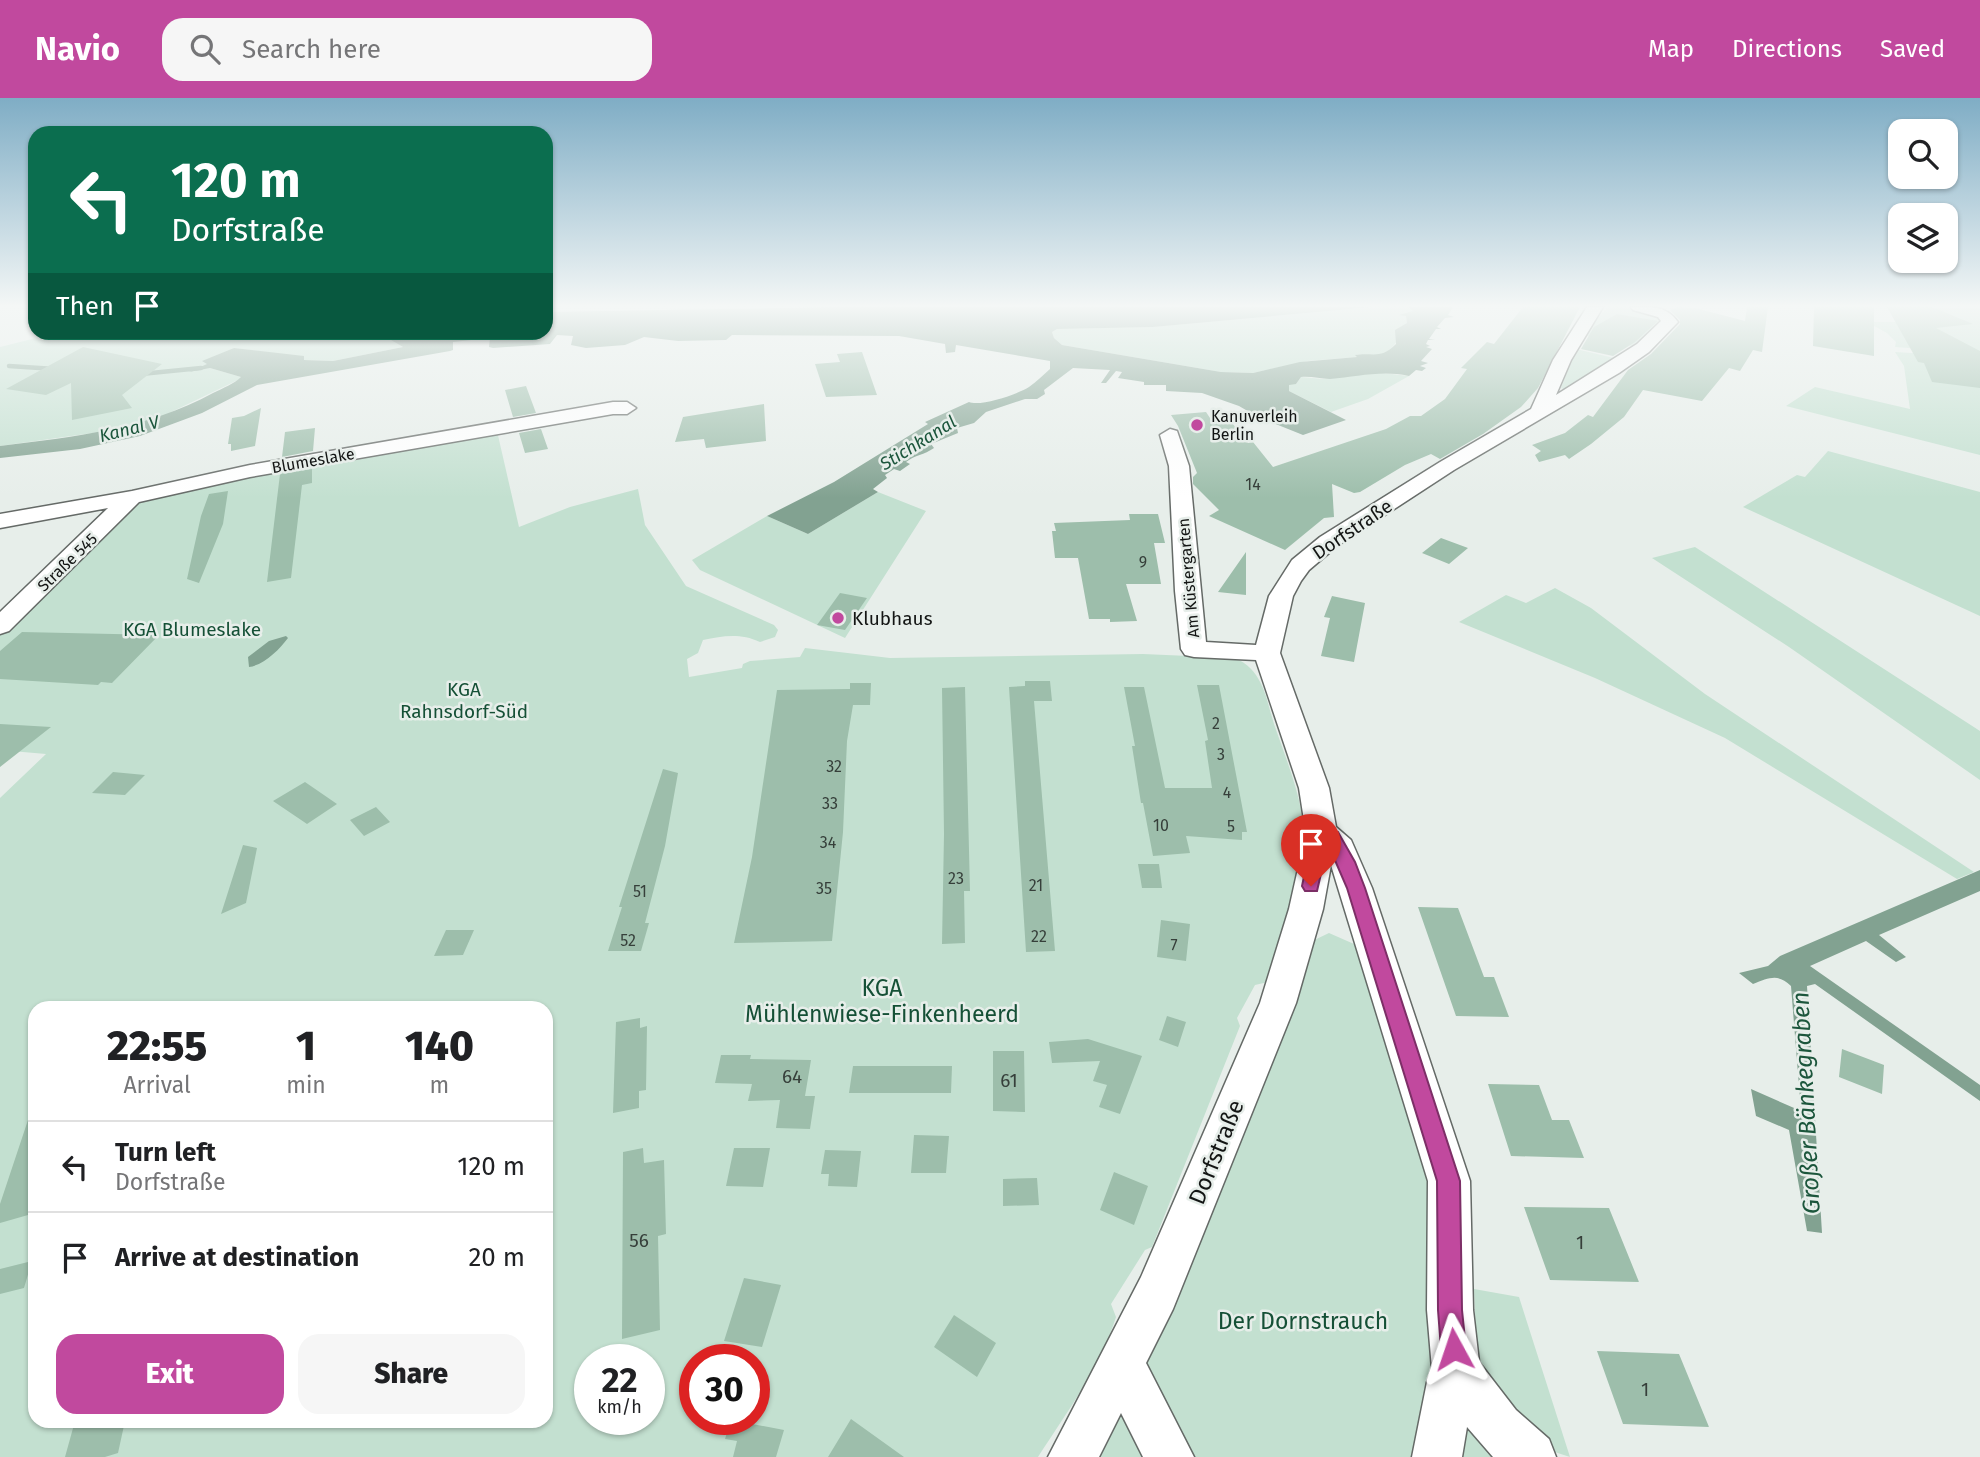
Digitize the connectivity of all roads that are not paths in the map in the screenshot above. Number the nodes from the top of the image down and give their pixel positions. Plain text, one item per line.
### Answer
1 (1557, 370) edge
2 (1611, 370) edge
3 (627, 408) dead end
4 (1539, 412) junction
5 (1170, 435) dead end
6 (132, 497) junction
7 (0, 521) edge
8 (0, 626) edge
9 (1267, 653) junction
10 (1322, 833) junction
11 (1122, 1365) junction
12 (1456, 1369) junction
13 (1073, 1457) edge
14 (1170, 1457) edge
15 (1437, 1457) edge
16 (1531, 1457) edge

1 - 4 street
2 - 4 street, Dorfstraße
3 - 6 street, Blumeslake
4 - 9 street, Dorfstraße
5 - 9 street, Am Küstergarten
6 - 7 street, Blumeslake
6 - 8 street, Straße 545
9 - 10 street, Dorfstraße
10 - 11 street, Dorfstraße
10 - 12 street
11 - 13 street, Dorfstraße
11 - 14 street
12 - 15 street
12 - 16 street

